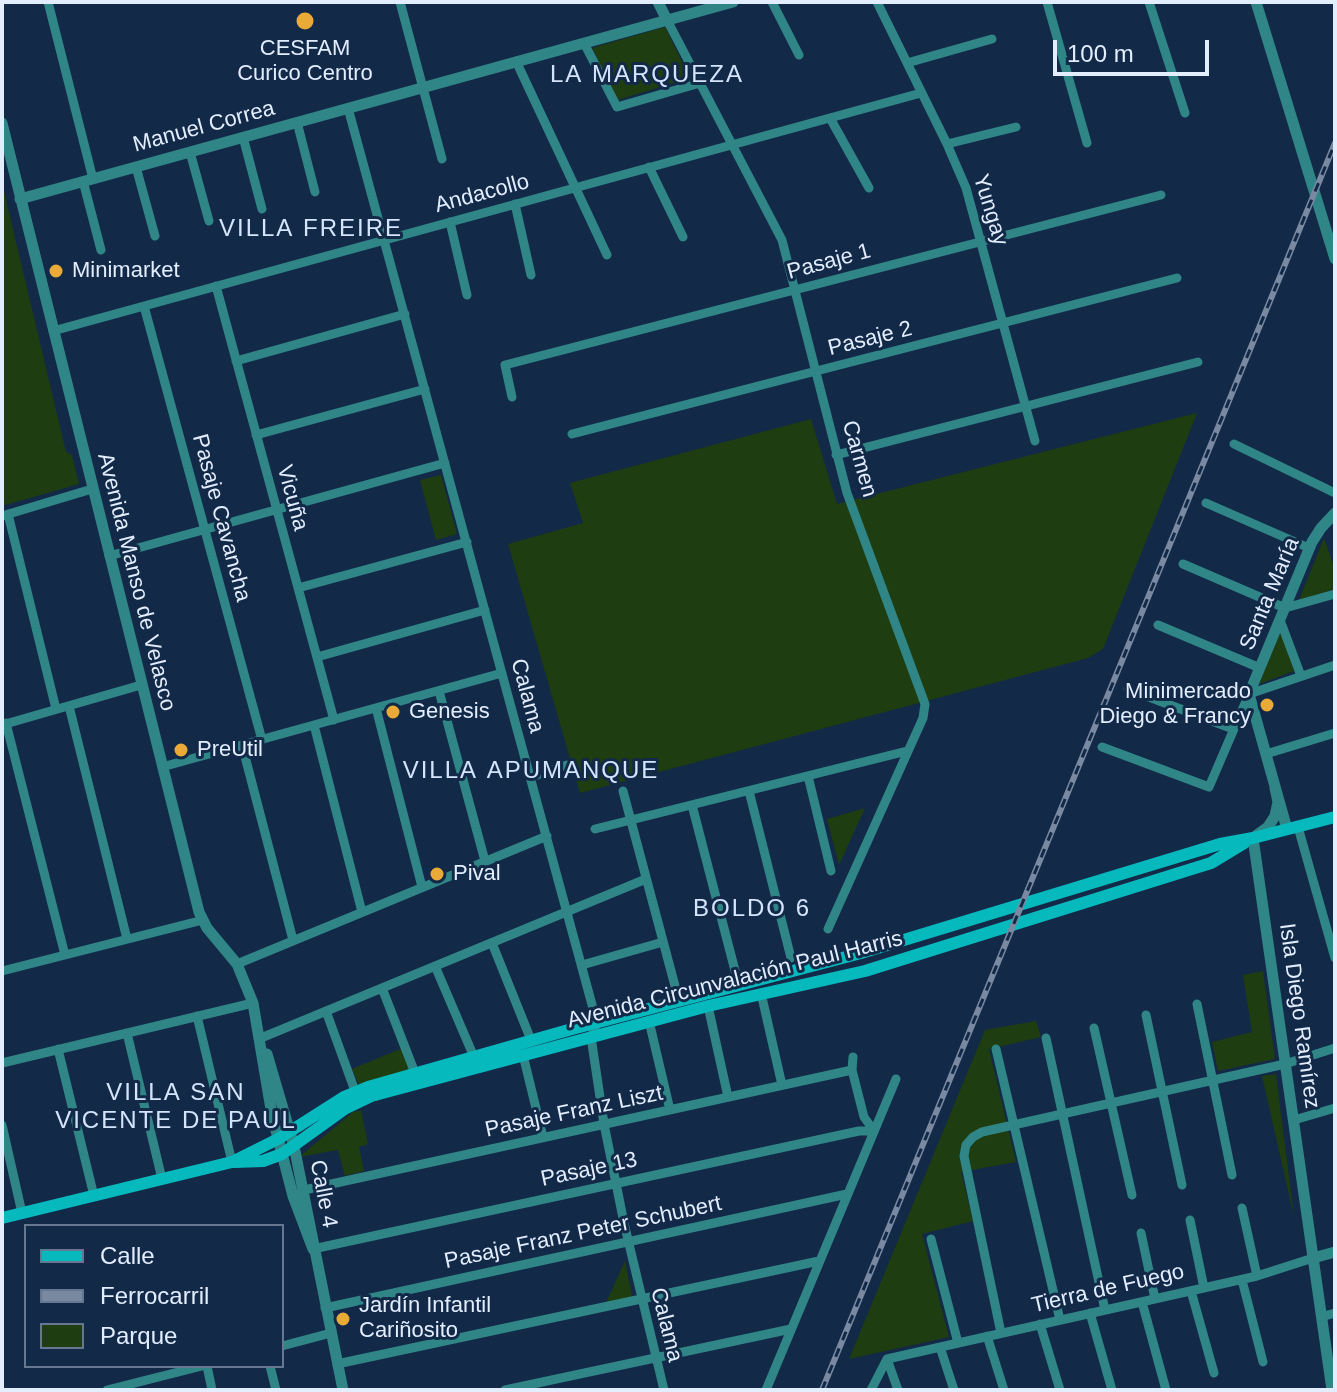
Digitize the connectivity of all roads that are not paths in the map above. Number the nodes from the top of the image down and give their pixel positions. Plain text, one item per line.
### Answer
1 (48, 2) edge
2 (400, 2) edge
3 (658, 2) edge
4 (733, 2) edge
5 (772, 2) edge
6 (877, 2) edge
7 (1047, 2) edge
8 (1149, 2) edge
9 (1256, 2) edge
10 (667, 20) junction
11 (992, 39) dead end
12 (584, 43) junction
13 (799, 55) dead end
14 (516, 61) junction
15 (907, 63) junction
16 (700, 83) junction
17 (423, 87) junction
18 (921, 93) junction
19 (348, 108) junction
20 (1185, 113) dead end
21 (830, 118) junction
22 (297, 122) junction
23 (2, 123) edge
24 (1016, 127) dead end
25 (243, 137) junction
26 (1087, 143) dead end
27 (733, 144) junction
28 (947, 144) junction
29 (190, 152) junction
30 (442, 159) dead end
31 (136, 167) junction
32 (649, 167) junction
33 (88, 180) junction
34 (577, 187) junction
35 (869, 188) dead end
36 (315, 192) dead end
37 (1161, 195) dead end
38 (20, 199) junction
39 (515, 204) junction
40 (262, 209) dead end
41 (209, 221) dead end
42 (450, 222) junction
43 (1330, 224) edge
44 (155, 236) dead end
45 (683, 237) dead end
46 (384, 240) junction
47 (981, 241) junction
48 (101, 250) dead end
49 (607, 255) dead end
50 (1335, 259) edge
51 (531, 275) dead end
52 (1177, 278) dead end
53 (216, 286) junction
54 (795, 290) junction
55 (467, 295) dead end
56 (144, 306) junction
57 (405, 314) junction
58 (1003, 323) junction
59 (53, 331) junction
60 (236, 361) junction
61 (1198, 362) dead end
62 (816, 371) junction
63 (425, 389) junction
64 (512, 397) dead end
65 (1025, 407) junction
66 (572, 434) dead end
67 (256, 435) junction
68 (1035, 441) dead end
69 (1234, 444) dead end
70 (836, 455) junction
71 (445, 463) junction
72 (92, 489) junction
73 (1335, 493) edge
74 (1206, 503) dead end
75 (277, 509) junction
76 (1335, 513) edge
77 (5, 515) edge
78 (205, 529) junction
79 (467, 542) junction
80 (1309, 548) junction
81 (109, 556) junction
82 (1183, 564) dead end
83 (298, 588) junction
84 (1335, 594) edge
85 (1285, 608) junction
86 (485, 610) junction
87 (1280, 620) junction
88 (1158, 625) dead end
89 (317, 657) junction
90 (1335, 665) edge
91 (1260, 668) junction
92 (502, 673) junction
93 (1301, 676) junction
94 (141, 685) junction
95 (1128, 689) dead end
96 (439, 691) junction
97 (1249, 694) junction
98 (69, 706) junction
99 (376, 708) junction
100 (56, 709) junction
101 (334, 720) junction
102 (4, 724) edge
103 (314, 725) junction
104 (1233, 729) junction
105 (1335, 733) edge
106 (262, 740) junction
107 (242, 745) junction
108 (1102, 747) dead end
109 (907, 751) junction
110 (1266, 754) junction
111 (567, 765) dead end
112 (162, 767) junction
113 (808, 776) junction
114 (531, 777) junction
115 (1275, 788) junction
116 (623, 791) dead end
117 (749, 791) junction
118 (692, 805) junction
119 (1335, 817) edge
120 (631, 820) junction
121 (1292, 828) junction
122 (595, 829) dead end
123 (547, 836) junction
124 (1253, 838) junction
125 (485, 861) junction
126 (831, 871) dead end
127 (646, 879) junction
128 (422, 887) junction
129 (567, 911) junction
130 (362, 912) junction
131 (203, 920) junction
132 (828, 929) dead end
133 (127, 939) junction
134 (293, 940) junction
135 (663, 942) junction
136 (492, 943) junction
137 (65, 955) junction
138 (791, 958) dead end
139 (1335, 958) edge
140 (237, 964) junction
141 (582, 965) junction
142 (435, 966) junction
143 (2, 970) edge
144 (739, 986) junction
145 (382, 988) junction
146 (761, 993) junction
147 (679, 1001) junction
148 (253, 1003) junction
149 (1197, 1004) dead end
150 (708, 1006) junction
151 (326, 1011) junction
152 (1146, 1015) dead end
153 (197, 1016) junction
154 (649, 1021) junction
155 (597, 1023) junction
156 (1094, 1028) dead end
157 (127, 1033) junction
158 (591, 1037) junction
159 (261, 1038) junction
160 (1046, 1038) dead end
161 (531, 1040) junction
162 (1335, 1048) edge
163 (58, 1049) junction
164 (996, 1049) dead end
165 (523, 1055) junction
166 (474, 1057) junction
167 (853, 1057) dead end
168 (2, 1063) edge
169 (1285, 1064) junction
170 (852, 1070) junction
171 (415, 1073) junction
172 (896, 1079) dead end
173 (1213, 1080) junction
174 (782, 1085) junction
175 (355, 1091) junction
176 (1162, 1092) junction
177 (728, 1097) junction
178 (1111, 1103) junction
179 (1335, 1108) edge
180 (670, 1110) junction
181 (1063, 1114) junction
182 (1294, 1120) junction
183 (604, 1124) junction
184 (2, 1125) edge
185 (1014, 1125) junction
186 (874, 1131) junction
187 (284, 1136) junction
188 (543, 1137) junction
189 (294, 1146) junction
190 (282, 1154) junction
191 (232, 1162) junction
192 (1232, 1175) dead end
193 (162, 1179) junction
194 (615, 1183) junction
195 (1182, 1185) dead end
196 (304, 1190) junction
197 (847, 1194) junction
198 (1132, 1195) dead end
199 (94, 1196) junction
200 (1242, 1208) dead end
201 (22, 1213) junction
202 (2, 1218) edge
203 (1190, 1220) dead end
204 (1141, 1233) dead end
205 (931, 1239) dead end
206 (628, 1242) junction
207 (313, 1249) junction
208 (1335, 1252) edge
209 (1313, 1258) junction
210 (819, 1261) junction
211 (1257, 1276) junction
212 (1242, 1280) junction
213 (1204, 1288) junction
214 (1191, 1291) junction
215 (1155, 1299) junction
216 (642, 1300) junction
217 (1142, 1302) junction
218 (325, 1308) junction
219 (1105, 1310) junction
220 (1090, 1313) junction
221 (1335, 1313) edge
222 (1321, 1317) junction
223 (1060, 1320) junction
224 (1040, 1324) junction
225 (791, 1329) junction
226 (331, 1333) junction
227 (1001, 1333) junction
228 (987, 1336) junction
229 (958, 1343) junction
230 (284, 1345) edge
231 (940, 1347) junction
232 (656, 1357) junction
233 (887, 1359) junction
234 (1263, 1362) dead end
235 (337, 1364) junction
236 (196, 1368) edge
237 (205, 1368) edge
238 (270, 1368) edge
239 (1214, 1373) dead end
240 (1332, 1373) edge
241 (150, 1379) junction
242 (107, 1390) edge
243 (153, 1390) edge
244 (212, 1390) edge
245 (276, 1390) edge
246 (343, 1390) edge
247 (505, 1390) edge
248 (664, 1390) edge
249 (766, 1390) edge
250 (871, 1390) edge
251 (898, 1390) edge
252 (954, 1390) edge
253 (1004, 1390) edge
254 (1060, 1390) edge
255 (1112, 1390) edge
256 (1166, 1390) edge
257 (1332, 1390) edge

1 - 33 street
2 - 17 street
3 - 10 street, Carmen
4 - 10 street, Manuel Correa
5 - 13 street
6 - 15 street, Yungay
7 - 26 street
8 - 20 street
9 - 43 street
10 - 12 street, Manuel Correa
10 - 16 street, Carmen
11 - 15 street
12 - 14 street, Manuel Correa
12 - 16 street
14 - 17 street, Manuel Correa
14 - 34 street
15 - 18 street, Yungay
16 - 27 street, Carmen
17 - 19 street, Manuel Correa
17 - 30 street
18 - 21 street, Andacollo
18 - 28 street, Yungay
19 - 22 street, Manuel Correa
19 - 46 street, Calama
21 - 27 street, Andacollo
21 - 35 street
22 - 25 street, Manuel Correa
22 - 36 street
23 - 38 street, Avenida Manso de Velasco
24 - 28 street
25 - 29 street, Manuel Correa
25 - 40 street
27 - 32 street, Andacollo
27 - 54 street, Carmen
28 - 47 street, Yungay
29 - 31 street, Manuel Correa
29 - 41 street
31 - 33 street, Manuel Correa
31 - 44 street
32 - 34 street, Andacollo
32 - 45 street
33 - 38 street, Manuel Correa
33 - 48 street
34 - 39 street, Andacollo
34 - 49 street
37 - 47 street, Pasaje 1
38 - 59 street, Avenida Manso de Velasco
39 - 42 street, Andacollo
39 - 51 street
42 - 46 street, Andacollo
42 - 55 street
43 - 50 street
46 - 53 street, Andacollo
46 - 57 street, Calama
47 - 54 street, Pasaje 1
47 - 58 street, Yungay
52 - 58 street, Pasaje 2
53 - 56 street, Andacollo
53 - 60 street, Vicuña
54 - 62 street, Carmen
54 - 64 street, Pasaje 1
56 - 59 street, Andacollo
56 - 78 street, Pasaje Cavancha
57 - 60 street
57 - 63 street, Calama
58 - 62 street, Pasaje 2
58 - 65 street, Yungay
59 - 72 street, Avenida Manso de Velasco
60 - 67 street, Vicuña
61 - 65 street
62 - 66 street, Pasaje 2
62 - 70 street, Carmen
63 - 67 street
63 - 71 street, Calama
65 - 68 street, Yungay
65 - 70 street
67 - 75 street, Vicuña
69 - 73 street
70 - 109 street, Carmen
71 - 75 street
71 - 79 street, Calama
72 - 77 street
72 - 81 street, Avenida Manso de Velasco
74 - 80 street
75 - 78 street
75 - 83 street, Vicuña
76 - 80 street, Santa María
77 - 100 street
78 - 81 street
78 - 106 street, Pasaje Cavancha
79 - 83 street
79 - 86 street, Calama
80 - 85 street, Santa María
81 - 94 street, Avenida Manso de Velasco
82 - 85 street
83 - 89 street, Vicuña
84 - 85 street
85 - 87 street, Santa María
86 - 89 street
86 - 92 street, Calama
87 - 91 street, Santa María
87 - 93 street
88 - 91 street
89 - 101 street, Vicuña
90 - 93 street
91 - 97 street, Santa María
92 - 96 street
92 - 114 street, Calama
93 - 97 street
94 - 98 street
94 - 112 street, Avenida Manso de Velasco
95 - 104 street
96 - 99 street
96 - 125 street
97 - 104 street
97 - 110 street
98 - 100 street
98 - 133 street
99 - 101 street
99 - 128 street
100 - 102 street
101 - 103 street
102 - 137 street
103 - 106 street
103 - 130 street
104 - 108 street
105 - 110 street
106 - 107 street
107 - 112 street
107 - 134 street
109 - 113 street
109 - 132 street, Carmen
110 - 115 street
111 - 114 street
112 - 131 street, Avenida Manso de Velasco
113 - 117 street
113 - 126 street
114 - 123 street, Calama
115 - 121 street
115 - 124 street
116 - 120 street
117 - 118 street
117 - 138 street
118 - 120 street
118 - 144 street
119 - 121 main road, Avenida Circunvalación Paul Harris
120 - 122 street
120 - 127 street
121 - 124 main road, Avenida Circunvalación Paul Harris
121 - 139 street
123 - 125 street
123 - 129 street, Calama
124 - 144 main road, Avenida Circunvalación Paul Harris
124 - 146 main road, Avenida Circunvalación Paul Harris
124 - 169 street, Isla Diego Ramírez
125 - 128 street
127 - 129 street
127 - 135 street
128 - 130 street
129 - 136 street
129 - 141 street, Calama
130 - 134 street
131 - 133 street
131 - 140 street, Avenida Manso de Velasco
133 - 137 street
134 - 140 street
135 - 141 street
135 - 147 street
136 - 142 street
136 - 161 street
137 - 143 street
140 - 148 street, Avenida Manso de Velasco
141 - 155 street, Calama
142 - 145 street
142 - 166 street
144 - 147 main road, Avenida Circunvalación Paul Harris
145 - 151 street
145 - 171 street
146 - 150 main road, Avenida Circunvalación Paul Harris
146 - 174 street
147 - 155 main road, Avenida Circunvalación Paul Harris
148 - 153 street
148 - 159 street, Avenida Manso de Velasco
149 - 173 street
150 - 154 main road, Avenida Circunvalación Paul Harris
150 - 177 street
151 - 159 street
151 - 175 street
152 - 176 street
153 - 157 street
153 - 191 street
154 - 158 main road, Avenida Circunvalación Paul Harris
154 - 180 street
155 - 158 street
155 - 161 main road, Avenida Circunvalación Paul Harris
156 - 178 street
157 - 163 street
157 - 193 street
158 - 165 main road, Avenida Circunvalación Paul Harris
158 - 183 street, Calama
159 - 187 street, Avenida Manso de Velasco
160 - 181 street
161 - 166 main road, Avenida Circunvalación Paul Harris
162 - 169 street
163 - 168 street
163 - 199 street
164 - 185 street
165 - 188 street
165 - 189 main road, Avenida Circunvalación Paul Harris
166 - 171 main road, Avenida Circunvalación Paul Harris
167 - 170 street
169 - 173 street
169 - 182 street, Isla Diego Ramírez
170 - 174 street, Pasaje Franz Liszt
170 - 186 street
171 - 175 main road, Avenida Circunvalación Paul Harris
172 - 186 street
173 - 176 street
173 - 192 street
174 - 177 street, Pasaje Franz Liszt
175 - 187 main road, Avenida Circunvalación Paul Harris
176 - 178 street
176 - 195 street
177 - 180 street, Pasaje Franz Liszt
178 - 181 street
178 - 198 street
179 - 182 street
180 - 183 street, Pasaje Franz Liszt
181 - 185 street
181 - 219 street
182 - 209 street, Isla Diego Ramírez
183 - 188 street, Pasaje Franz Liszt
183 - 194 street, Calama
184 - 201 street
185 - 223 street
185 - 227 street
186 - 194 street, Pasaje 13
186 - 197 street
187 - 189 street, Avenida Manso de Velasco
187 - 190 street, Avenida Manso de Velasco
187 - 191 main road, Avenida Circunvalación Paul Harris
188 - 196 street, Pasaje Franz Liszt
189 - 190 main road, Avenida Circunvalación Paul Harris
189 - 196 street, Calle 4
190 - 191 main road, Avenida Circunvalación Paul Harris
190 - 207 street, Calle 4
191 - 193 main road, Avenida Circunvalación Paul Harris
193 - 199 main road, Avenida Circunvalación Paul Harris
194 - 206 street, Calama
194 - 207 street, Pasaje 13
196 - 207 street, Calle 4
197 - 206 street, Pasaje Franz Peter Schubert
197 - 210 street
199 - 201 main road, Avenida Circunvalación Paul Harris
200 - 211 street
201 - 202 main road, Avenida Circunvalación Paul Harris
203 - 213 street
204 - 215 street
205 - 229 street
206 - 216 street, Calama
206 - 218 street, Pasaje Franz Peter Schubert
207 - 218 street, Calle 4
208 - 209 street, Tierra de Fuego
209 - 211 street, Tierra de Fuego
209 - 222 street, Isla Diego Ramírez
210 - 216 street
210 - 225 street
211 - 212 street, Tierra de Fuego
212 - 213 street, Tierra de Fuego
212 - 234 street
213 - 214 street, Tierra de Fuego
214 - 215 street, Tierra de Fuego
214 - 239 street
215 - 217 street, Tierra de Fuego
216 - 232 street, Calama
216 - 235 street
217 - 219 street, Tierra de Fuego
217 - 256 street
218 - 226 street, Calle 4
219 - 220 street, Tierra de Fuego
220 - 223 street, Tierra de Fuego
220 - 255 street
221 - 222 street
222 - 240 street, Isla Diego Ramírez
223 - 224 street, Tierra de Fuego
224 - 227 street, Tierra de Fuego
224 - 254 street
225 - 232 street
225 - 249 street
226 - 230 street
226 - 235 street, Calle 4
227 - 228 street, Tierra de Fuego
228 - 229 street, Tierra de Fuego
228 - 253 street
229 - 231 street, Tierra de Fuego
231 - 233 street, Tierra de Fuego
231 - 252 street
232 - 247 street
232 - 248 street, Calama
233 - 250 street
233 - 251 street
235 - 246 street, Calle 4
236 - 241 street
237 - 244 street
238 - 245 street
240 - 257 street, Isla Diego Ramírez
241 - 242 street
241 - 243 street

